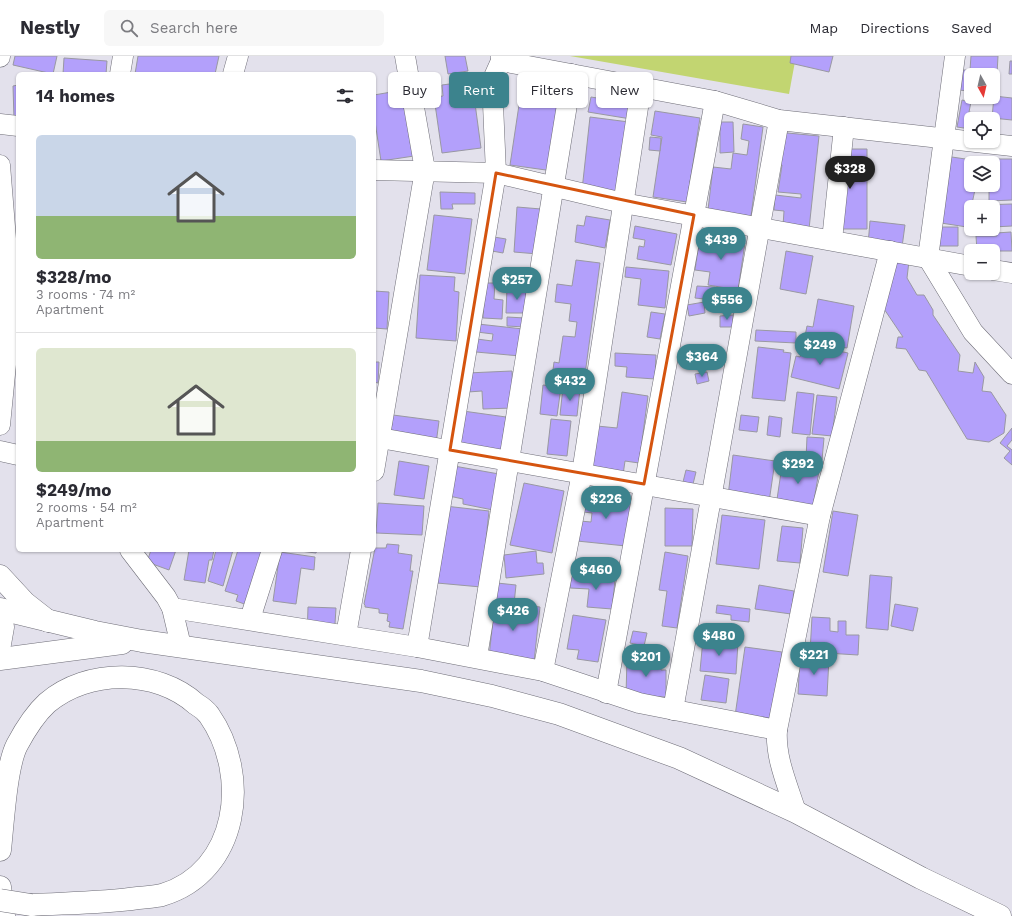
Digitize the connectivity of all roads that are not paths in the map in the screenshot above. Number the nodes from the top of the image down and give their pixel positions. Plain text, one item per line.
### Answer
1 (123, 56) edge
2 (238, 56) edge
3 (405, 56) edge
4 (955, 56) edge
5 (501, 58) edge
6 (120, 72) edge
7 (234, 72) edge
8 (563, 72) edge
9 (653, 90) edge
10 (715, 101) junction
11 (567, 108) edge
12 (638, 108) edge
13 (779, 120) junction
14 (0, 124) edge
15 (16, 126) edge
16 (844, 126) junction
17 (944, 138) junction
18 (1012, 146) edge
19 (0, 165) edge
20 (376, 170) edge
21 (425, 170) junction
22 (496, 173) junction
23 (554, 186) junction
24 (623, 203) junction
25 (694, 215) junction
26 (759, 229) junction
27 (832, 240) junction
28 (890, 251) junction
29 (928, 258) junction
30 (964, 265) edge
31 (1000, 271) edge
32 (1012, 273) edge
33 (14, 288) edge
34 (1012, 374) edge
35 (380, 401) edge
36 (0, 425) edge
37 (380, 438) junction
38 (450, 450) junction
39 (0, 451) edge
40 (16, 455) edge
41 (509, 460) junction
42 (376, 461) edge
43 (582, 473) junction
44 (644, 484) junction
45 (712, 496) junction
46 (820, 516) junction
47 (132, 552) edge
48 (271, 552) edge
49 (361, 552) edge
50 (0, 576) edge
51 (172, 608) junction
52 (0, 609) edge
53 (0, 616) edge
54 (250, 619) junction
55 (48, 621) junction
56 (346, 635) junction
57 (142, 641) junction
58 (0, 644) edge
59 (181, 646) junction
60 (418, 647) junction
61 (477, 657) junction
62 (0, 659) edge
63 (543, 671) junction
64 (606, 693) junction
65 (673, 710) junction
66 (777, 730) junction
67 (796, 812) junction
68 (0, 850) edge
69 (0, 888) edge
70 (0, 900) edge
71 (31, 905) junction
72 (4, 916) edge
73 (121, 916) edge
74 (1000, 916) edge

1 - 6 street
2 - 7 street
3 - 21 street
4 - 17 street
5 - 8 street
5 - 22 street
9 - 10 street
10 - 13 street
10 - 25 street
11 - 23 street
12 - 24 street
13 - 16 street
13 - 26 street
14 - 15 street
16 - 17 street
16 - 27 street
17 - 18 street
17 - 29 street
19 - 33 street
20 - 21 street
21 - 22 street
21 - 35 street
22 - 23 street
22 - 38 street
23 - 24 street
23 - 41 street
24 - 25 street
24 - 43 street
25 - 26 street
25 - 44 street
26 - 27 street
26 - 45 street
27 - 28 street
28 - 29 street
28 - 46 street
29 - 30 street
29 - 34 street
31 - 32 street
33 - 36 street
35 - 37 street
37 - 38 street
37 - 42 street
38 - 41 street
38 - 60 street
39 - 40 street
41 - 43 street
41 - 61 street
43 - 44 street
43 - 63 street
44 - 45 street
44 - 64 street
45 - 46 street
45 - 65 street
46 - 66 street
47 - 51 street
48 - 54 street
49 - 56 street
50 - 55 main road
51 - 54 street
51 - 59 street
52 - 55 main road
53 - 58 main road
54 - 56 street
55 - 57 main road
56 - 60 street
57 - 59 main road
57 - 62 main road
59 - 67 main road
60 - 61 street
61 - 63 street
63 - 64 street
64 - 65 street
65 - 66 street
66 - 67 street
67 - 74 main road
68 - 71 main road
69 - 72 main road
70 - 71 main road, bridge
71 - 73 main road

